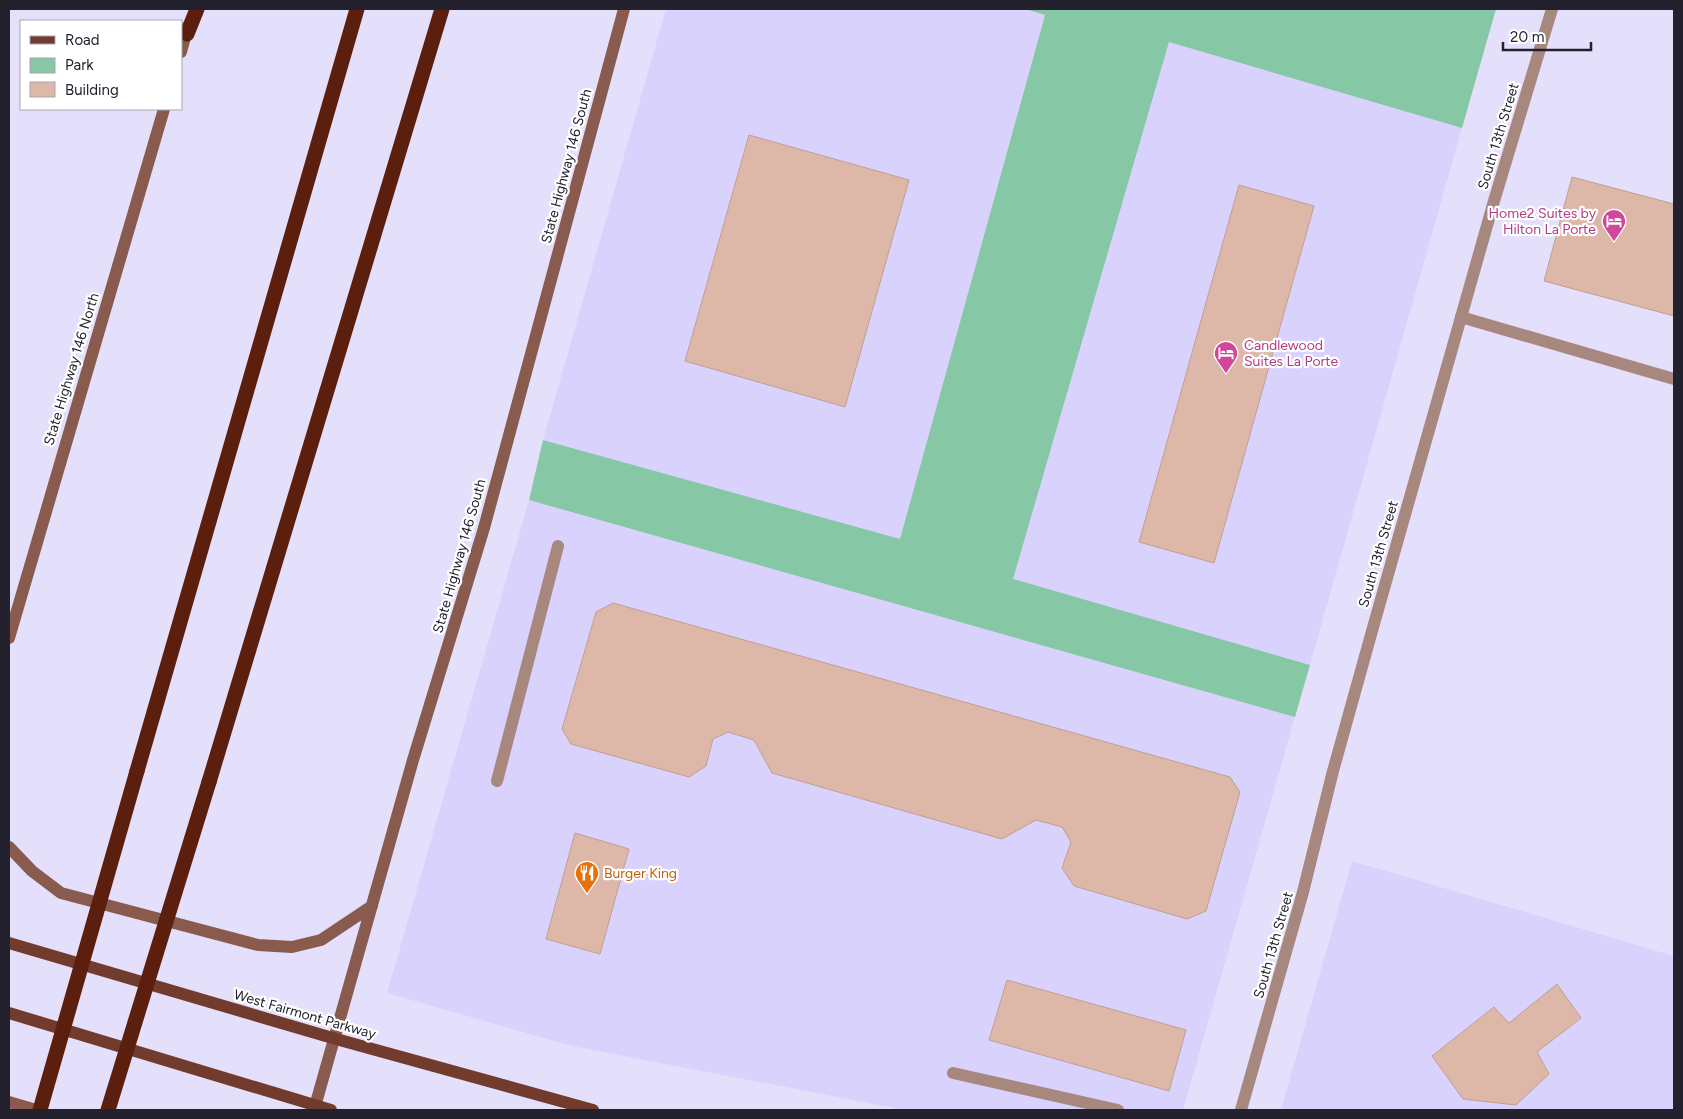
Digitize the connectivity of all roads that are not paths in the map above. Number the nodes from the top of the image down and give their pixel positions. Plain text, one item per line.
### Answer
1 (192, 9) edge
2 (197, 9) edge
3 (356, 9) edge
4 (442, 9) edge
5 (624, 9) edge
6 (1552, 9) edge
7 (187, 34) junction
8 (182, 49) edge
9 (164, 110) edge
10 (1461, 317) junction
11 (1674, 379) edge
12 (558, 546) dead end
13 (9, 638) edge
14 (497, 781) dead end
15 (9, 847) edge
16 (372, 906) junction
17 (9, 943) edge
18 (9, 1013) edge
19 (336, 1039) junction
20 (952, 1072) dead end
21 (9, 1102) edge
22 (315, 1108) edge
23 (38, 1110) edge
24 (108, 1110) edge
25 (331, 1110) edge
26 (593, 1110) edge
27 (1118, 1110) edge
28 (1241, 1110) edge

1 - 7 main road
2 - 7 highway
3 - 23 highway, bridge
4 - 24 highway, bridge
5 - 16 main road, State Highway 146 South
6 - 10 street, South 13th Street
7 - 8 main road
9 - 13 main road, State Highway 146 North
10 - 11 street
10 - 28 street, South 13th Street
12 - 14 street
15 - 16 main road
16 - 19 main road, State Highway 146 South
17 - 19 main road, West Fairmont Parkway
18 - 22 main road
19 - 22 main road, State Highway 146 South
19 - 26 main road, West Fairmont Parkway
20 - 27 street
21 - 23 main road
22 - 25 main road

